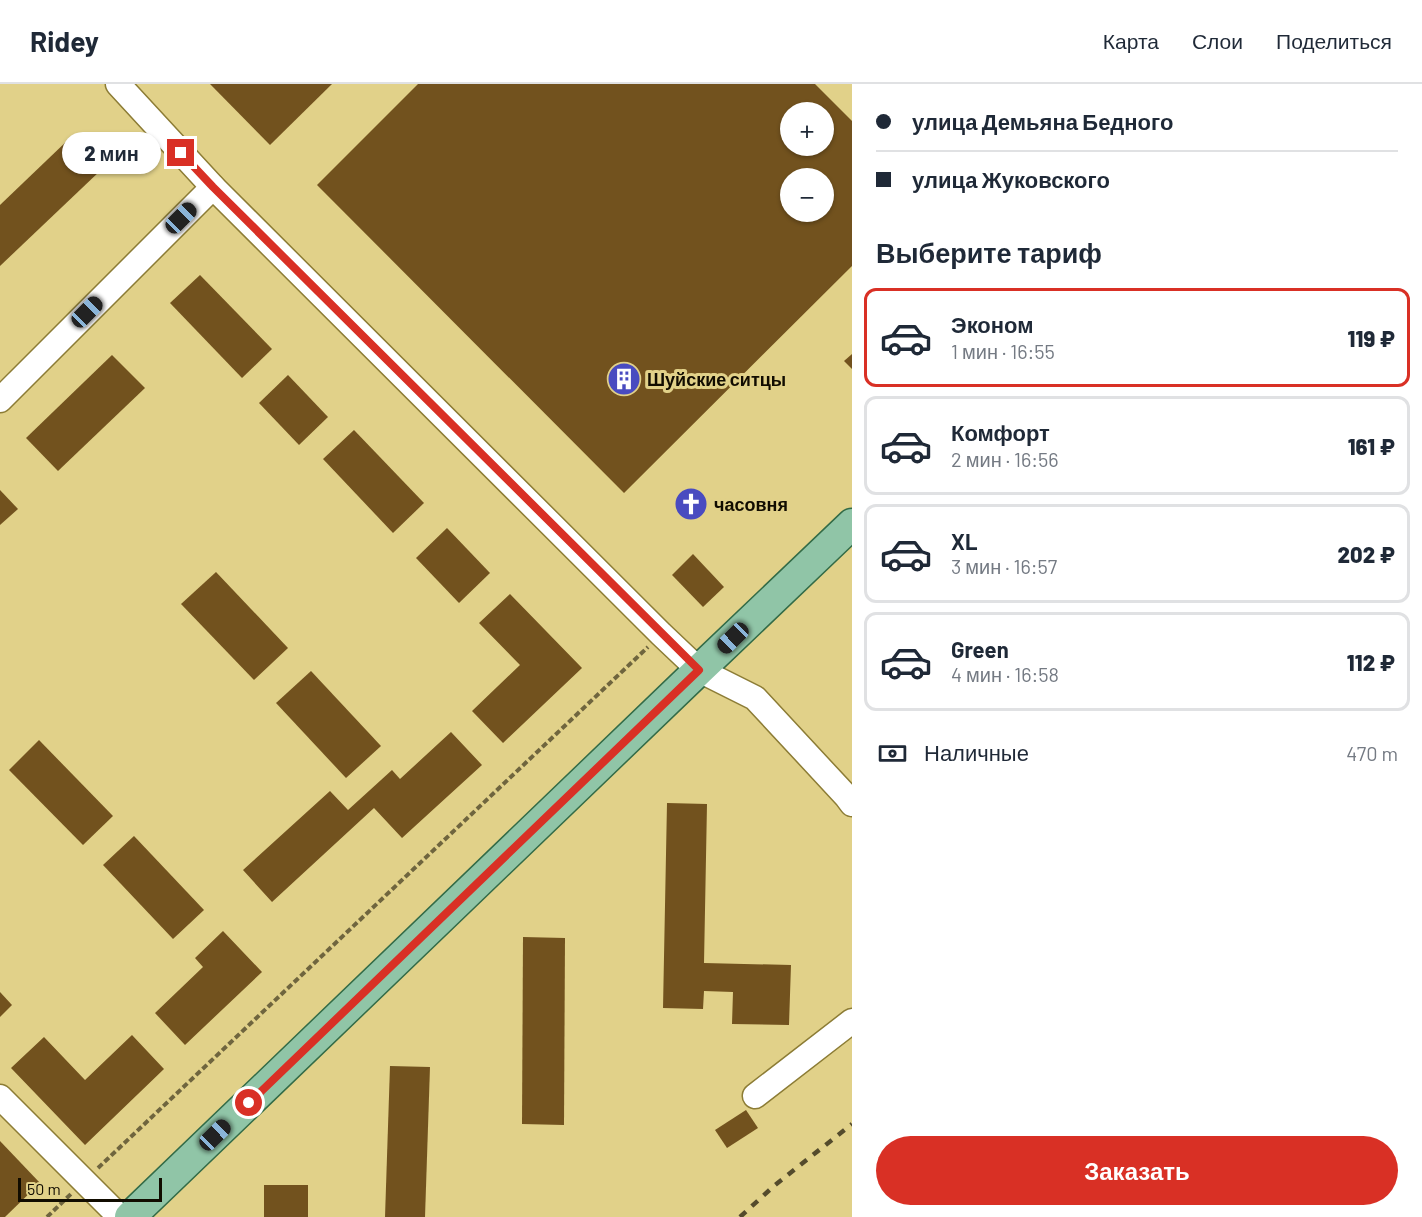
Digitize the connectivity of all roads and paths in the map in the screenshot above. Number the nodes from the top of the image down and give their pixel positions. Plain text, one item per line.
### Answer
1 (118, 84) edge
2 (213, 187) junction
3 (0, 400) edge
4 (852, 525) edge
5 (661, 634) junction
6 (699, 670) junction
7 (852, 804) edge
8 (852, 1021) edge
9 (755, 1096) dead end
10 (0, 1097) edge
11 (84, 1181) junction
12 (47, 1217) edge
13 (120, 1217) edge
14 (130, 1217) edge

1 - 2 street
2 - 3 street
2 - 5 street
4 - 6 main road
5 - 6 street
5 - 11 path
6 - 7 street
6 - 14 main road
8 - 9 street
10 - 11 street
11 - 12 path
11 - 13 street

